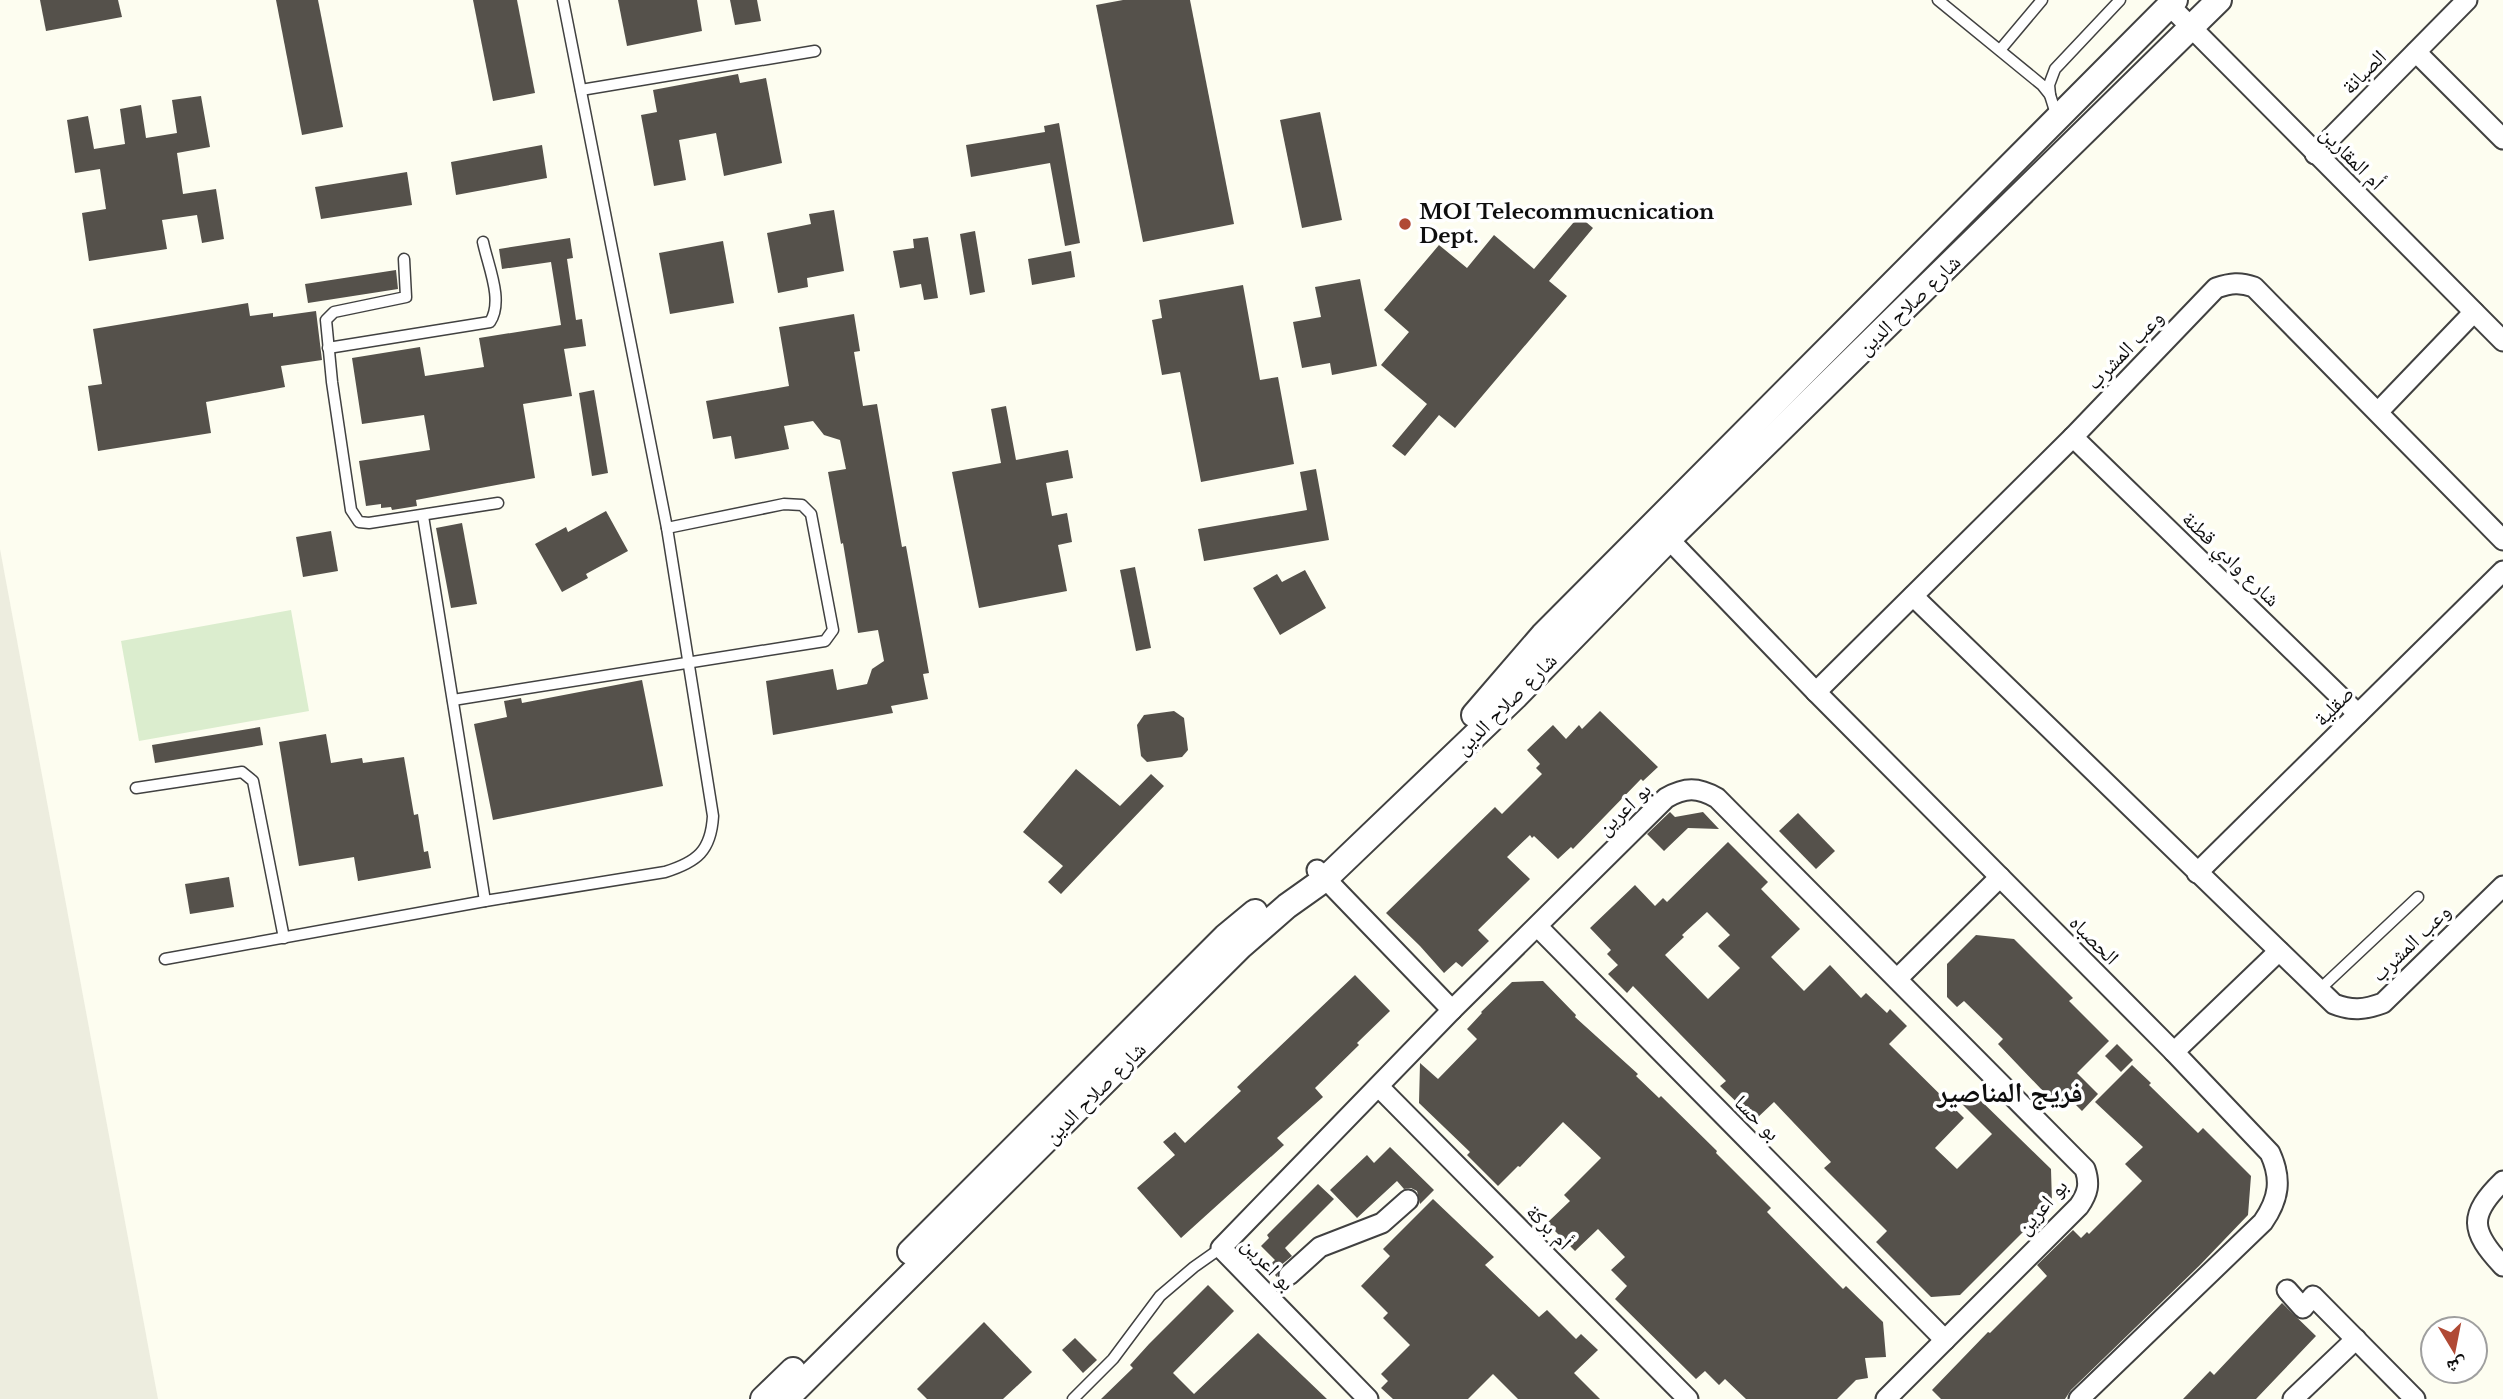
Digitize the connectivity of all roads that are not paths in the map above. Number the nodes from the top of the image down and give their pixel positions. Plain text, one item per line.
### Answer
1 (563, 0) edge
2 (1938, 0) edge
3 (2042, 0) edge
4 (2120, 0) edge
5 (2219, 0) edge
6 (2468, 0) edge
7 (2172, 3) edge
8 (2191, 28) junction
9 (2000, 50) junction
10 (815, 51) dead end
11 (2416, 52) junction
12 (581, 90) junction
13 (2050, 94) junction
14 (2056, 119) junction
15 (2503, 139) edge
16 (2077, 140) junction
17 (2315, 154) junction
18 (483, 242) dead end
19 (404, 259) dead end
20 (2474, 312) junction
21 (2503, 341) edge
22 (328, 348) junction
23 (2378, 412) junction
24 (2073, 437) junction
25 (498, 503) dead end
26 (423, 516) junction
27 (667, 528) junction
28 (1662, 532) junction
29 (2503, 540) edge
30 (2503, 571) edge
31 (1913, 596) junction
32 (689, 662) junction
33 (1816, 692) junction
34 (453, 700) junction
35 (2358, 714) junction
36 (136, 788) dead end
37 (2197, 873) junction
38 (1321, 875) junction
39 (2000, 877) junction
40 (2503, 886) edge
41 (2418, 897) dead end
42 (485, 901) junction
43 (1538, 927) junction
44 (284, 937) junction
45 (2279, 951) junction
46 (165, 959) dead end
47 (1897, 979) junction
48 (2319, 990) junction
49 (1452, 1010) junction
50 (2174, 1052) junction
51 (1378, 1087) junction
52 (2503, 1181) edge
53 (1408, 1200) dead end
54 (1221, 1248) junction
55 (2503, 1266) edge
56 (2287, 1290) dead end
57 (1266, 1296) junction
58 (2356, 1339) junction
59 (1945, 1340) junction
60 (763, 1399) edge
61 (786, 1399) edge
62 (1073, 1399) edge
63 (1368, 1399) edge
64 (1688, 1399) edge
65 (1886, 1399) edge
66 (2080, 1399) edge
67 (2292, 1399) edge
68 (2415, 1399) edge

1 - 12 lane
2 - 9 lane
3 - 9 lane
4 - 13 lane
5 - 8 street, شارع صلاح الدين
6 - 11 street, الصبانة
7 - 8 street, أم المقارين
7 - 14 street, شارع صلاح الدين
8 - 16 street, شارع صلاح الدين
8 - 17 street, أم المقارين
9 - 13 lane
10 - 12 lane
11 - 15 street, الصبانة
11 - 17 street, الصبانة
12 - 27 lane
13 - 14 lane
14 - 16 street
14 - 28 street, شارع صلاح الدين
16 - 28 street, شارع صلاح الدين
17 - 20 street, أم المقارين
18 - 22 lane
19 - 22 lane
20 - 21 street, أم المقارين
20 - 23 street
22 - 26 lane
23 - 24 street, وعب المشرب
23 - 29 street, وعب المشرب
24 - 31 street, وعب المشرب
24 - 35 street, شارع وادي قطنة
25 - 26 lane
26 - 34 lane
27 - 32 lane
27 - 32 lane
28 - 33 street, الحصباه
28 - 38 street, شارع صلاح الدين
30 - 35 street, صقلية
31 - 33 street, وعب المشرب
31 - 37 street, وعب المشرب
32 - 34 lane
32 - 42 lane
33 - 39 street, الحصباه
34 - 42 lane
35 - 37 street, صقلية
36 - 44 lane
37 - 45 street, وعب المشرب
38 - 49 street
38 - 60 street, شارع صلاح الدين
38 - 61 street, شارع صلاح الدين
39 - 47 street
39 - 50 street, الحصباه
40 - 48 street, وعب المشرب
41 - 48 lane
42 - 44 lane
43 - 47 street, بو اعرين
43 - 49 street, بو اعرين
43 - 59 street, بو حسا
44 - 46 lane
45 - 48 street, وعب المشرب
45 - 50 street
47 - 59 street, بو اعرين
49 - 51 street, بو اعرين
50 - 66 street, الحصباه
51 - 54 street, بو اعرين
51 - 64 street, أم بركة
52 - 55 street
53 - 57 street
54 - 57 street, بو اعرين
54 - 62 lane
56 - 58 street
57 - 63 street, بو اعرين
58 - 67 street
58 - 68 street
59 - 65 street, بو اعرين

